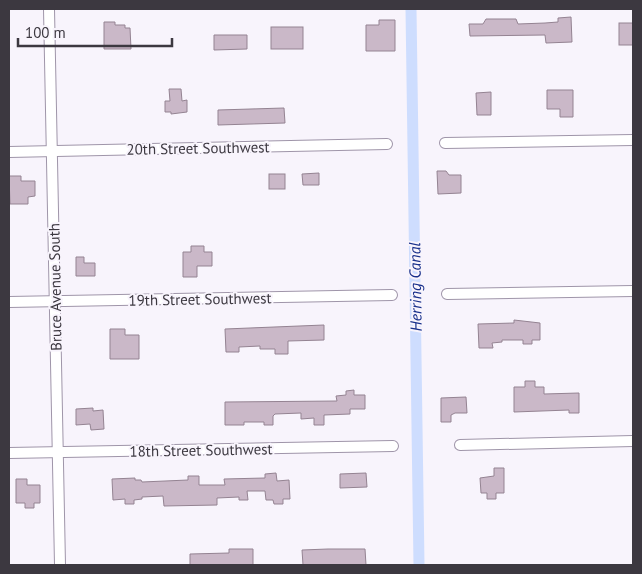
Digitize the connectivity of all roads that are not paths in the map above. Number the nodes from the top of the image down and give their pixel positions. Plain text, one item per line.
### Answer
1 (49, 9) edge
2 (633, 140) edge
3 (445, 143) dead end
4 (388, 144) dead end
5 (52, 151) junction
6 (9, 152) edge
7 (633, 290) edge
8 (447, 294) dead end
9 (392, 295) dead end
10 (9, 302) edge
11 (55, 302) junction
12 (633, 441) edge
13 (460, 445) dead end
14 (393, 446) dead end
15 (58, 452) junction
16 (9, 453) edge
17 (60, 565) edge

1 - 5 street, Bruce Avenue South
2 - 3 street
4 - 5 street, 20th Street Southwest
5 - 6 street, 20th Street Southwest
5 - 11 street, Bruce Avenue South
7 - 8 street
9 - 11 street, 19th Street Southwest
10 - 11 street, 19th Street Southwest
11 - 15 street, Bruce Avenue South
12 - 13 street
14 - 15 street, 18th Street Southwest
15 - 16 street, 18th Street Southwest
15 - 17 street, Bruce Avenue South

